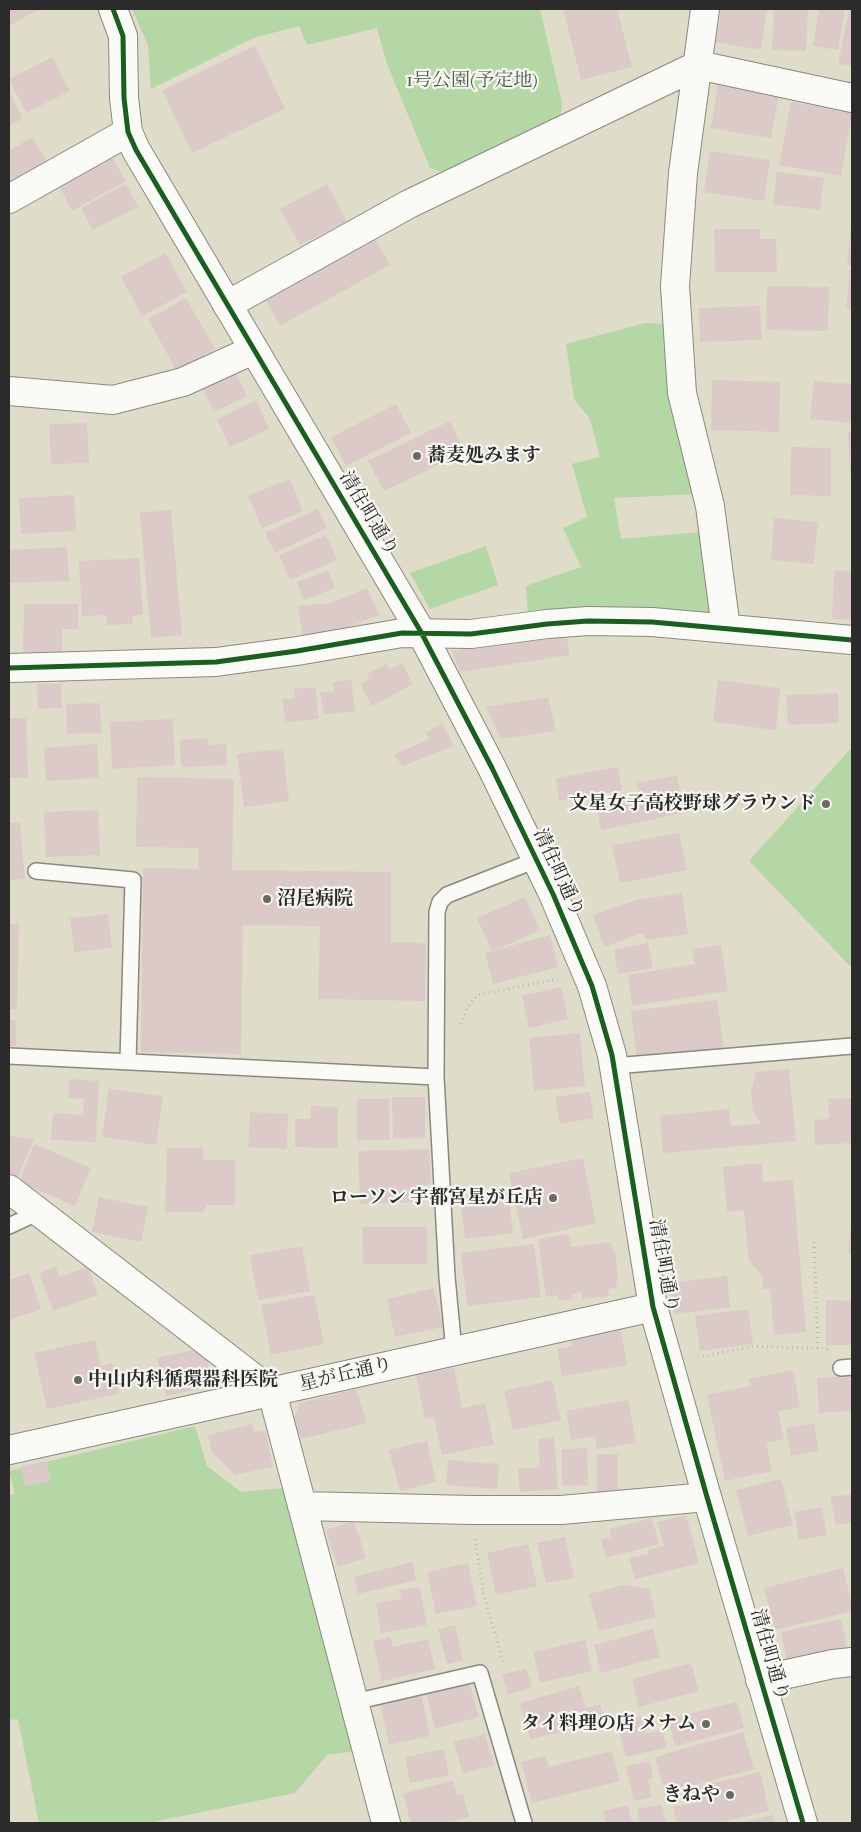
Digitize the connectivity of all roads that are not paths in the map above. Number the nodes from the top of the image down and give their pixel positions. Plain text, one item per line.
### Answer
1 (113, 9) edge
2 (705, 9) edge
3 (698, 65) junction
4 (852, 98) edge
5 (128, 132) junction
6 (9, 200) edge
7 (227, 305) junction
8 (253, 350) junction
9 (9, 390) edge
10 (726, 629) junction
11 (421, 632) junction
12 (852, 640) edge
13 (9, 668) edge
14 (536, 860) junction
15 (36, 871) dead end
16 (852, 1046) edge
17 (9, 1056) edge
18 (128, 1061) junction
19 (614, 1066) junction
20 (436, 1077) junction
21 (9, 1189) edge
22 (38, 1212) junction
23 (9, 1226) edge
24 (653, 1307) junction
25 (454, 1351) junction
26 (272, 1392) junction
27 (9, 1450) edge
28 (707, 1497) junction
29 (302, 1506) junction
30 (852, 1662) edge
31 (760, 1680) junction
32 (354, 1702) junction
33 (386, 1823) edge
34 (524, 1823) edge
35 (803, 1823) edge

1 - 5 street, 清住町通り
2 - 3 street
3 - 4 street
3 - 7 street
3 - 10 street
5 - 6 street
5 - 7 street, 清住町通り
7 - 8 street, 清住町通り
8 - 9 street
8 - 11 street, 清住町通り
10 - 11 street
10 - 12 street
11 - 13 street
11 - 14 street, 清住町通り
14 - 19 street, 清住町通り
14 - 20 lane
15 - 18 lane
16 - 19 lane
17 - 18 lane
18 - 20 lane
19 - 24 street, 清住町通り
20 - 25 lane
21 - 22 street
22 - 23 lane
22 - 26 street
24 - 25 street, 星が丘通り
24 - 28 street, 清住町通り
25 - 26 street, 星が丘通り
26 - 27 street, 星が丘通り
26 - 29 street
28 - 29 street
28 - 31 street, 清住町通り
29 - 32 street
30 - 31 street
31 - 35 street, 清住町通り
32 - 33 street
32 - 34 lane

